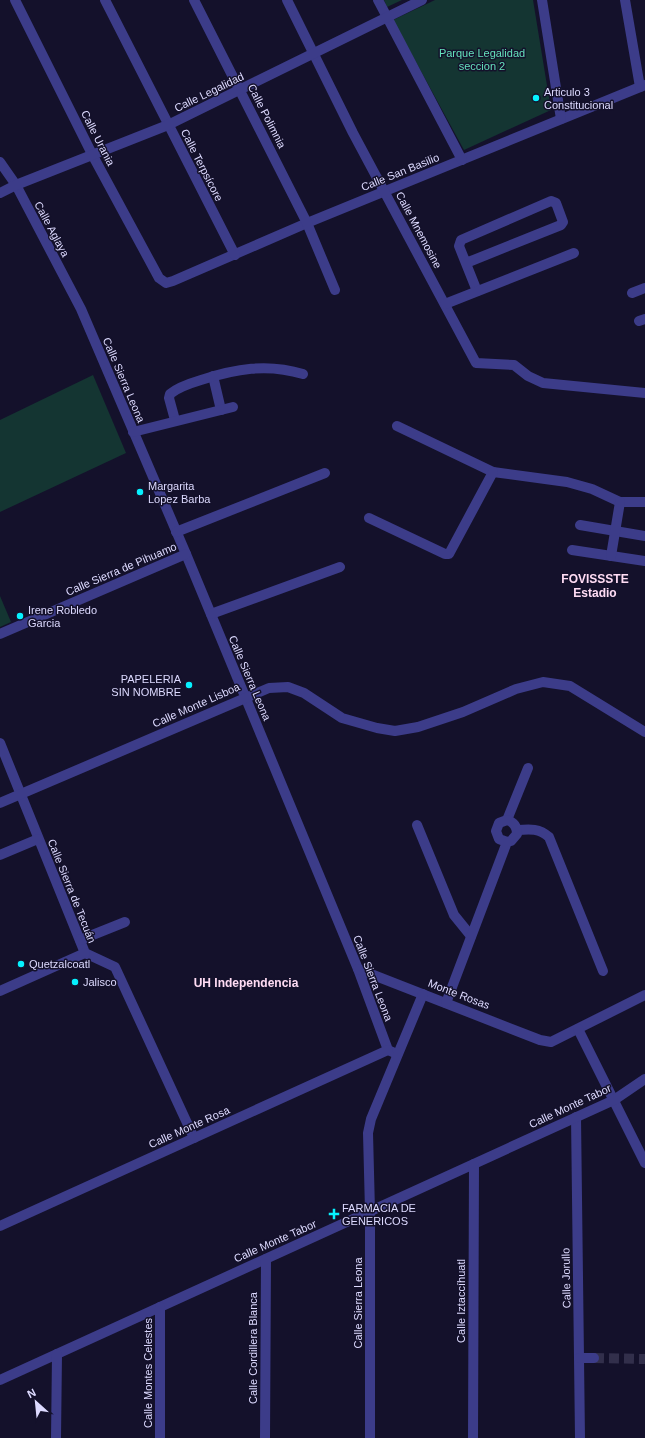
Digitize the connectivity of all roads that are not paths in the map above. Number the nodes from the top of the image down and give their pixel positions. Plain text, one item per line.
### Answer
1 (15, 0) edge
2 (105, 0) edge
3 (194, 0) edge
4 (287, 0) edge
5 (378, 0) edge
6 (422, 0) edge
7 (542, 0) edge
8 (625, 0) edge
9 (387, 17) junction
10 (314, 53) junction
11 (642, 86) edge
12 (240, 90) junction
13 (561, 120) junction
14 (168, 125) junction
15 (93, 156) junction
16 (462, 160) junction
17 (0, 162) edge
18 (16, 185) junction
19 (385, 192) junction
20 (0, 193) edge
21 (307, 223) junction
22 (574, 252) dead end
23 (235, 255) junction
24 (466, 263) junction
25 (166, 282) joint
26 (645, 288) edge
27 (335, 290) dead end
28 (477, 291) junction
29 (632, 293) dead end
30 (445, 304) junction
31 (80, 309) joint
32 (303, 374) dead end
33 (213, 376) junction
34 (645, 393) edge
35 (233, 407) dead end
36 (220, 410) junction
37 (175, 420) junction
38 (397, 426) dead end
39 (133, 432) junction
40 (493, 472) junction
41 (325, 473) dead end
42 (620, 502) junction
43 (645, 502) edge
44 (369, 518) dead end
45 (580, 525) dead end
46 (615, 531) junction
47 (176, 532) junction
48 (645, 536) edge
49 (572, 550) dead end
50 (186, 554) junction
51 (611, 556) junction
52 (645, 561) edge
53 (340, 567) dead end
54 (211, 614) junction
55 (0, 634) edge
56 (245, 696) junction
57 (645, 732) edge
58 (0, 743) edge
59 (528, 768) dead end
60 (20, 794) junction
61 (0, 803) edge
62 (507, 820) junction
63 (417, 825) dead end
64 (517, 830) junction
65 (38, 839) junction
66 (507, 842) junction
67 (0, 856) edge
68 (125, 922) dead end
69 (471, 936) junction
70 (80, 940) junction
71 (85, 953) junction
72 (358, 969) junction
73 (603, 972) dead end
74 (0, 991) edge
75 (423, 994) junction
76 (645, 995) edge
77 (446, 1003) junction
78 (578, 1029) junction
79 (388, 1050) junction
80 (398, 1054) junction
81 (645, 1079) edge
82 (614, 1100) junction
83 (576, 1117) junction
84 (194, 1138) junction
85 (645, 1163) edge
86 (474, 1164) junction
87 (370, 1212) junction
88 (0, 1226) edge
89 (266, 1259) junction
90 (160, 1307) junction
91 (57, 1354) junction
92 (579, 1358) junction
93 (594, 1358) tunnel mouth
94 (0, 1380) edge
95 (56, 1438) edge
96 (160, 1438) edge
97 (265, 1438) edge
98 (370, 1438) edge
99 (473, 1438) edge
100 (580, 1438) edge

1 - 15 street, Calle Urania
2 - 14 street, Calle Terpsícore
3 - 12 street, Calle Polimnia
4 - 10 street, Calle Mnemosine
5 - 9 street
6 - 9 street, Calle Legalidad
7 - 13 street
8 - 11 street
9 - 10 street, Calle Legalidad
9 - 16 street
10 - 12 street, Calle Legalidad
10 - 19 street, Calle Mnemosine
11 - 13 street, Calle San Basilio
12 - 14 street, Calle Legalidad
12 - 21 street, Calle Polimnia
13 - 16 street, Calle San Basilio
14 - 15 street, Calle Legalidad
14 - 23 street, Calle Terpsícore
15 - 18 street, Calle Legalidad
15 - 25 street, Calle Urania
16 - 19 street, Calle San Basilio
17 - 18 street, Calle Aglaya
18 - 20 street, Calle Legalidad
18 - 31 street, Calle Aglaya
19 - 21 street, Calle San Basilio
19 - 30 street, Calle Mnemosine
21 - 23 street, Calle San Basilio
21 - 27 street, Calle Polimnia
22 - 28 street
23 - 25 street, Calle San Basilio
24 - 24 street
24 - 28 street
26 - 29 street
28 - 30 street
30 - 34 street, Calle Mnemosine
31 - 39 street, Calle Sierra Leona
32 - 33 street
33 - 36 street
33 - 37 street
35 - 36 street
36 - 37 street
37 - 39 street
38 - 40 street
39 - 47 street, Calle Sierra Leona
40 - 42 street
40 - 44 street
41 - 47 street
42 - 43 street
42 - 46 street
45 - 46 street
46 - 48 street
46 - 51 street
47 - 50 street, Calle Sierra Leona
49 - 51 street
50 - 54 street, Calle Sierra Leona
50 - 55 street, Calle Sierra de Pihuamo
51 - 52 street
53 - 54 street
54 - 56 street, Calle Sierra Leona
56 - 57 street, Calle Monte Lisboa
56 - 60 street, Calle Monte Lisboa
56 - 72 street, Calle Sierra Leona
58 - 60 street, Calle Sierra de Tecuán
59 - 62 street
60 - 61 street, Calle Monte Lisboa
60 - 65 street, Calle Sierra de Tecuán
62 - 64 street
62 - 66 street
63 - 69 street
64 - 66 street
64 - 73 street
65 - 67 street
65 - 70 street, Calle Sierra de Tecuán
66 - 69 street
68 - 70 street
69 - 77 street
70 - 71 street, Calle Sierra de Tecuán
71 - 74 street
71 - 84 street, Calle Sierra de Tecuán
72 - 75 street, Monte Rosas
72 - 79 street, Calle Sierra Leona
75 - 77 street, Monte Rosas
75 - 80 street, Calle Sierra Leona
76 - 78 street
77 - 78 street, Monte Rosas
78 - 82 street
79 - 80 street
79 - 84 street, Calle Monte Rosa
80 - 87 street, Calle Sierra Leona
81 - 82 street, Calle Monte Tabor
82 - 83 street, Calle Monte Tabor
82 - 85 street
83 - 86 street, Calle Monte Tabor
83 - 92 street, Calle Jorullo
84 - 88 street, Calle Monte Rosa
86 - 87 street, Calle Monte Tabor
86 - 99 street, Calle Iztaccíhuatl
87 - 89 street, Calle Monte Tabor
87 - 98 street, Calle Sierra Leona
89 - 90 street, Calle Monte Tabor
89 - 97 street, Calle Cordillera Blanca
90 - 91 street, Calle Monte Tabor
90 - 96 street, Calle Montes Celestes
91 - 94 street, Calle Monte Tabor
91 - 95 street
92 - 93 street
92 - 100 street, Calle Jorullo

